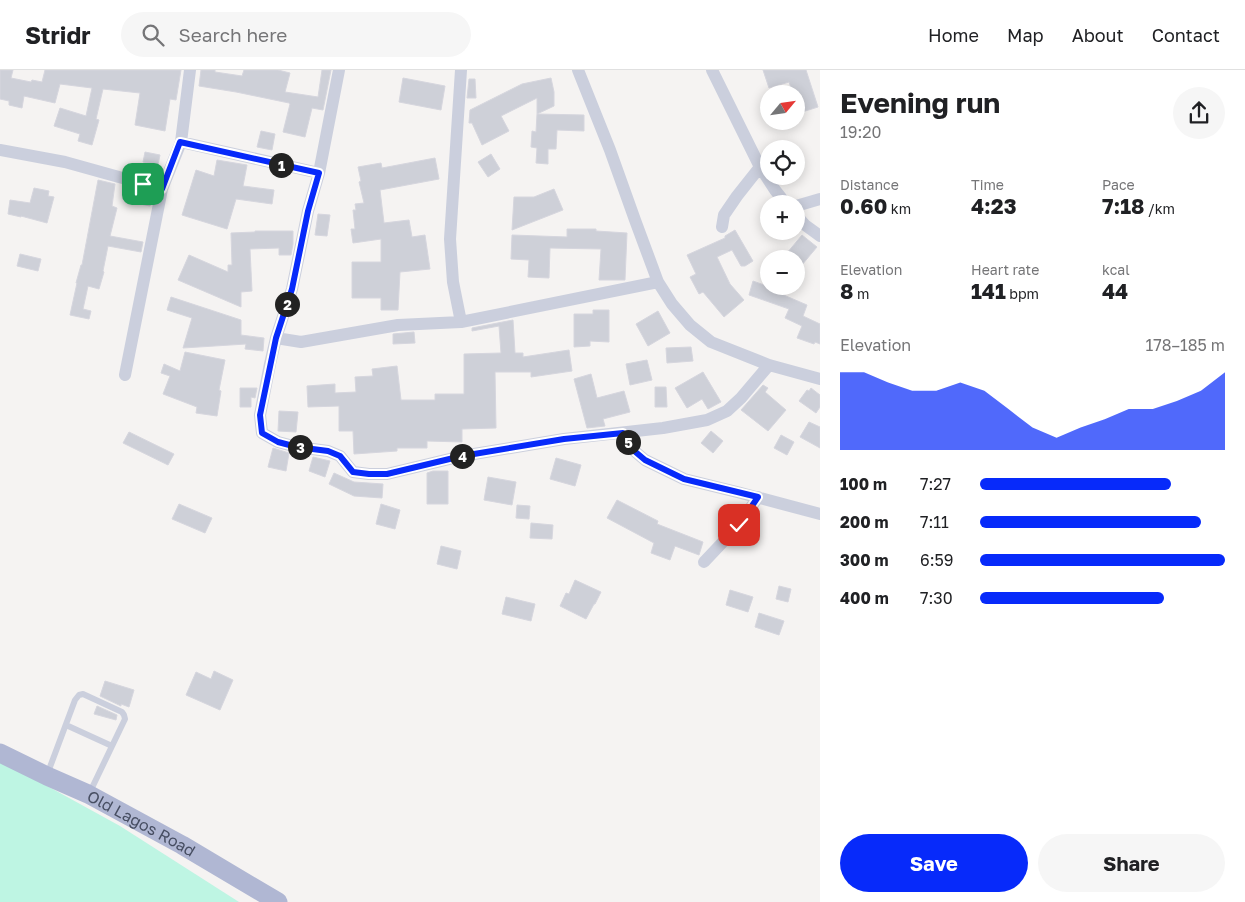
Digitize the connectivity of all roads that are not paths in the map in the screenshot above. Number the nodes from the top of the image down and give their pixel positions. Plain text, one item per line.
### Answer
1 (190, 70) edge
2 (339, 70) edge
3 (461, 70) edge
4 (578, 70) edge
5 (712, 70) edge
6 (180, 142) junction
7 (0, 150) edge
8 (760, 167) joint
9 (319, 173) junction
10 (162, 189) junction
11 (820, 199) edge
12 (805, 203) edge
13 (805, 225) edge
14 (722, 227) dead end
15 (820, 236) edge
16 (658, 282) junction
17 (461, 322) junction
18 (276, 338) junction
19 (769, 365) junction
20 (125, 375) dead end
21 (820, 379) edge
22 (623, 433) junction
23 (758, 497) junction
24 (820, 514) edge
25 (704, 562) dead end
26 (66, 725) junction
27 (112, 746) junction
28 (0, 753) edge
29 (47, 776) junction
30 (88, 794) junction
31 (278, 902) edge

1 - 6 street
2 - 9 street
3 - 17 street
4 - 16 street
5 - 8 street
6 - 9 street
6 - 10 street
7 - 10 street
8 - 14 street
9 - 18 street
10 - 20 street
11 - 12 street
13 - 15 street
16 - 17 street
16 - 19 street
17 - 18 street
18 - 22 street
19 - 21 street
19 - 22 street
22 - 23 street
23 - 24 street
23 - 25 street
26 - 27 lane
26 - 27 lane
26 - 29 lane
27 - 30 lane
28 - 29 main road, Old Lagos Road
29 - 30 main road, Old Lagos Road
30 - 31 main road, Old Lagos Road

